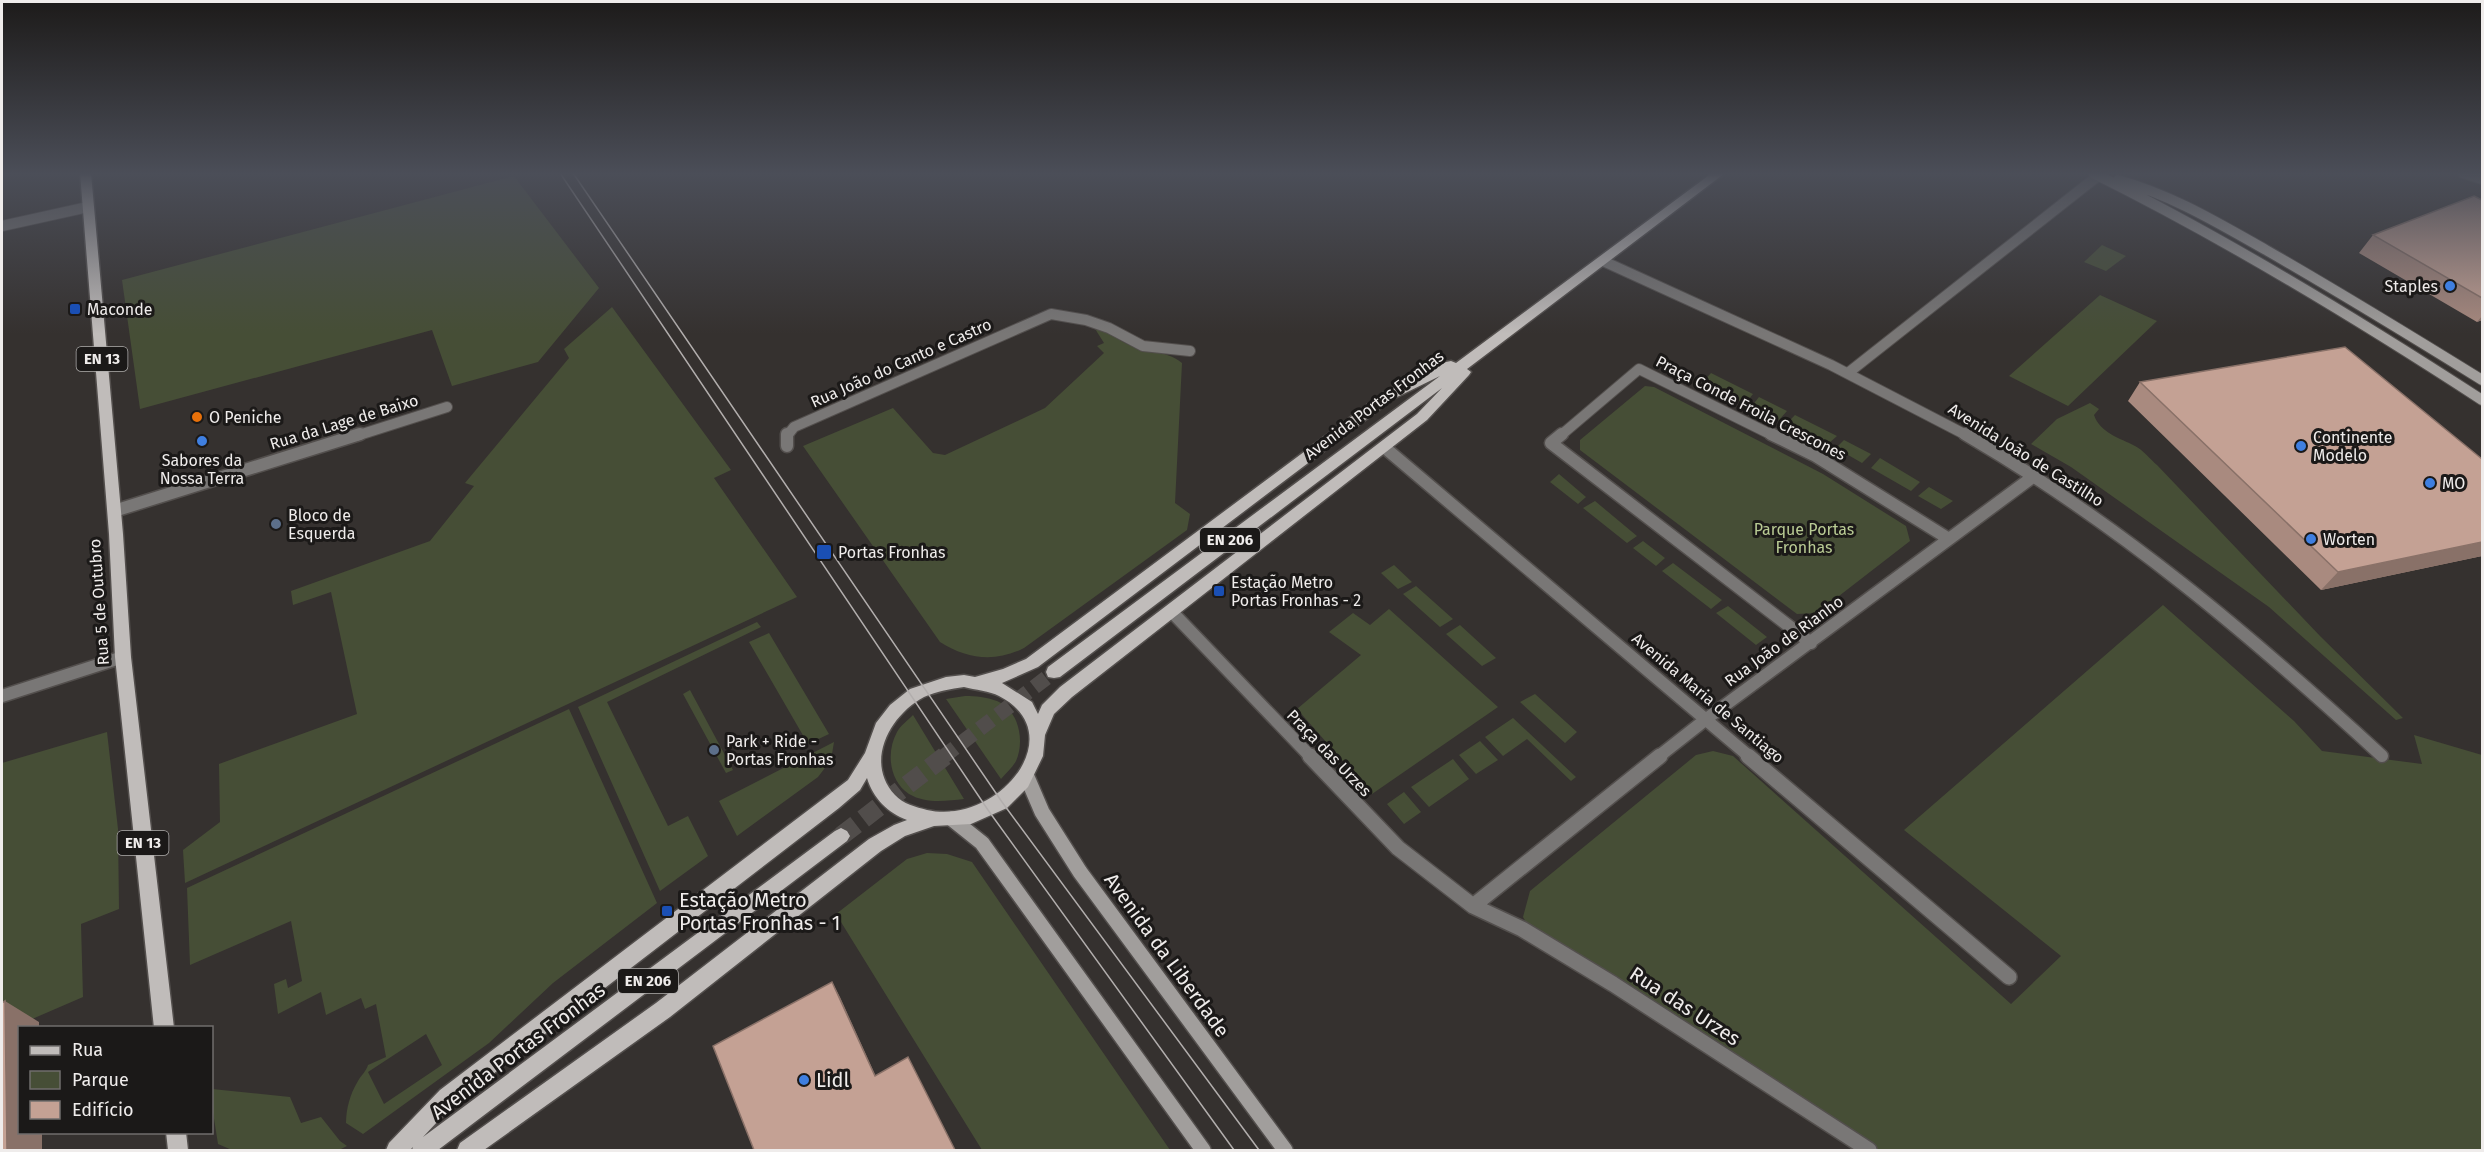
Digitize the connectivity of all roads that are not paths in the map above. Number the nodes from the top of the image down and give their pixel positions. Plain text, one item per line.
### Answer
1 (90, 227) edge
2 (1648, 227) edge
3 (2030, 227) edge
4 (2197, 227) edge
5 (2225, 227) edge
6 (1602, 261) junction
7 (1488, 346) junction
8 (1191, 351) dead end
9 (1848, 373) junction
10 (2482, 380) edge
11 (2482, 400) edge
12 (447, 407) dead end
13 (787, 446) dead end
14 (1384, 447) junction
15 (2034, 476) junction
16 (114, 511) junction
17 (1949, 539) junction
18 (1172, 612) junction
19 (1811, 643) junction
20 (123, 657) junction
21 (1054, 672) tunnel mouth
22 (979, 682) junction
23 (2, 696) edge
24 (1705, 720) junction
25 (1038, 732) junction
26 (2382, 756) dead end
27 (872, 758) junction
28 (1027, 777) junction
29 (943, 819) junction
30 (841, 836) tunnel mouth
31 (1473, 906) junction
32 (2009, 977) dead end
33 (164, 1026) edge
34 (176, 1134) edge
35 (178, 1150) edge
36 (396, 1150) edge
37 (422, 1150) edge
38 (466, 1150) edge
39 (1203, 1150) edge
40 (1285, 1150) edge
41 (1869, 1150) edge

1 - 16 main road, Rua 5 de Outubro / EN 13
2 - 6 main road, Avenida Portas Fronhas / EN 206
3 - 9 street
4 - 11 main road
5 - 10 main road
6 - 7 main road, Avenida Portas Fronhas / EN 206
6 - 9 street, Avenida João de Castilho
7 - 14 main road
7 - 21 main road, Avenida Portas Fronhas / EN 206
7 - 22 main road
8 - 13 street, Rua João do Canto e Castro
9 - 15 street, Avenida João de Castilho
12 - 16 street, Rua da Lage de Baixo
14 - 18 main road
14 - 24 street, Avenida Maria de Santiago
15 - 17 street, Rua João de Rianho
15 - 26 street, Avenida João de Castilho
16 - 20 main road, Rua 5 de Outubro / EN 13
17 - 19 street, Rua João de Rianho
17 - 19 street, Praça Conde Froila Crescones
18 - 25 main road
18 - 31 street, Praça das Urzes
19 - 24 street, Rua João de Rianho
20 - 23 street
20 - 33 main road, Rua 5 de Outubro / EN 13
22 - 25 main road
22 - 27 main road
24 - 31 street, Rua João de Rianho
24 - 32 street, Avenida Maria de Santiago
25 - 28 main road
27 - 29 main road
27 - 36 main road
28 - 29 main road
28 - 40 main road, Avenida da Liberdade
29 - 38 main road
29 - 39 main road
30 - 37 main road, Avenida Portas Fronhas / EN 206
31 - 41 street, Rua das Urzes
34 - 35 main road

